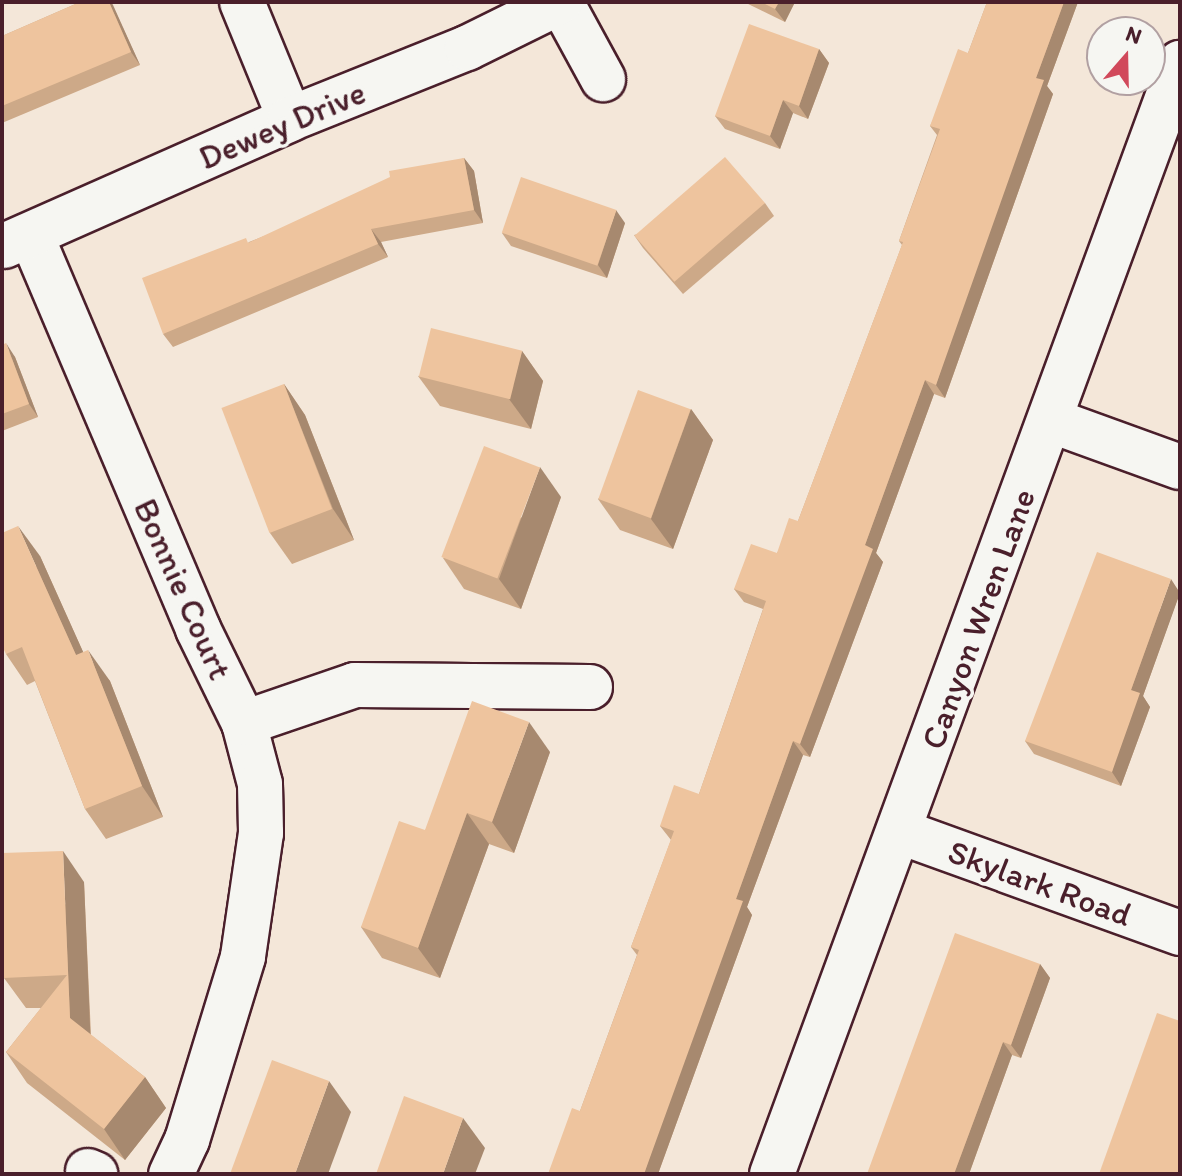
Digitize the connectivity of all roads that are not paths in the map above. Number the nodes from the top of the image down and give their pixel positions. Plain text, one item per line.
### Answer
1 (242, 2) edge
2 (561, 2) edge
3 (1180, 63) edge
4 (603, 79) dead end
5 (290, 119) junction
6 (16, 241) edge
7 (1050, 420) junction
8 (1180, 467) edge
9 (590, 687) dead end
10 (244, 723) junction
11 (901, 832) junction
12 (1180, 933) edge
13 (171, 1174) edge
14 (772, 1174) edge

1 - 5 street
2 - 4 street
2 - 5 street, Dewey Drive
3 - 7 street, Canyon Wren Lane
5 - 6 street, Dewey Drive
6 - 10 street, Bonnie Court
7 - 8 street
7 - 11 street, Canyon Wren Lane
9 - 10 street
10 - 13 street, Bonnie Court
11 - 12 street, Skylark Road
11 - 14 street, Canyon Wren Lane

